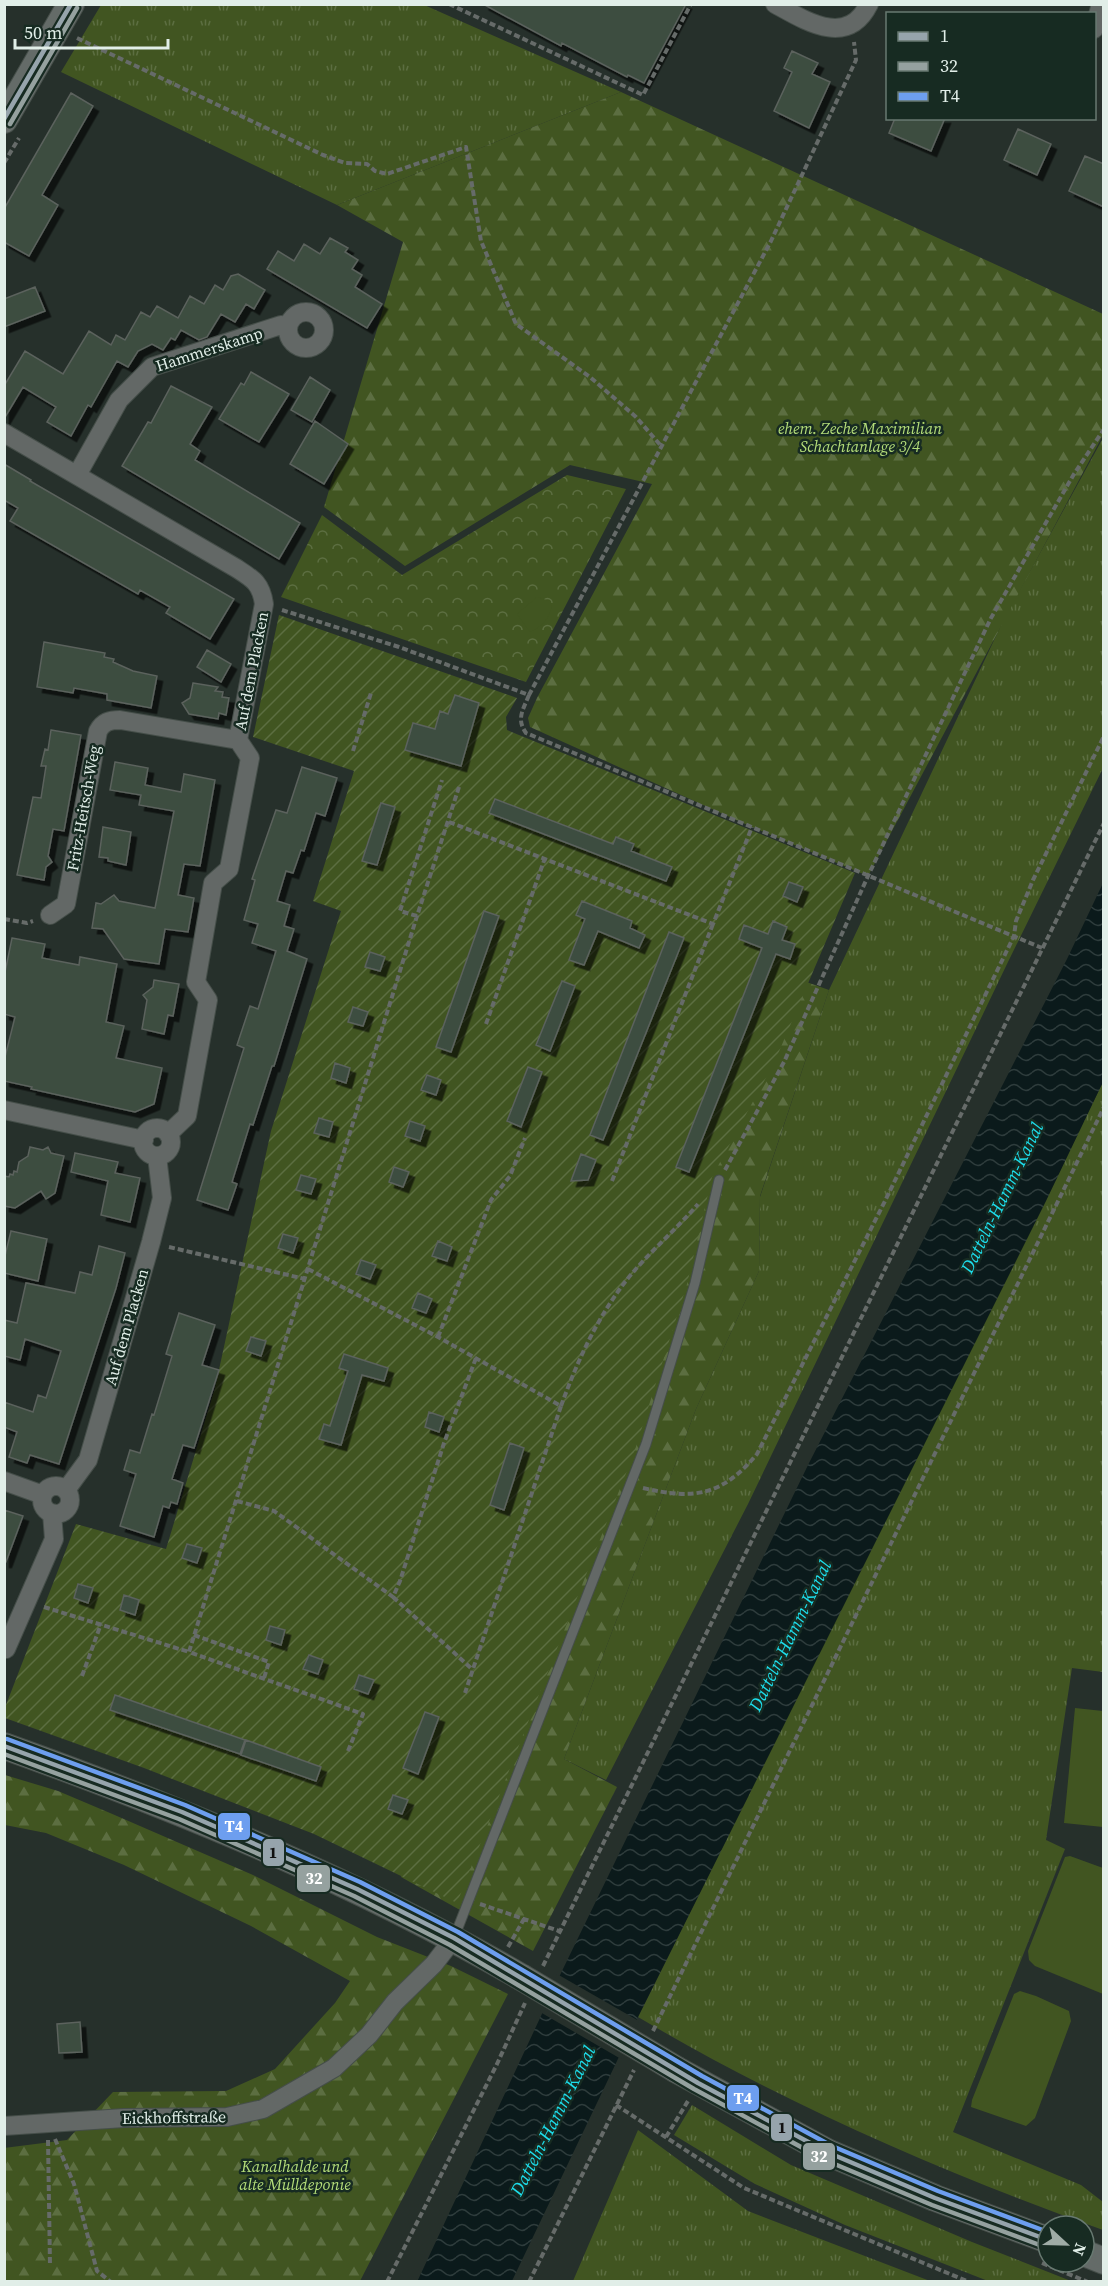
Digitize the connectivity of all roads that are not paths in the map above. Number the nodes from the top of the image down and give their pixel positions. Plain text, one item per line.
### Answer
1 (71, 4) edge
2 (775, 4) edge
3 (869, 4) edge
4 (1101, 4) edge
5 (1096, 25) edge
6 (4, 120) edge
7 (288, 328) dead end
8 (4, 433) edge
9 (77, 475) junction
10 (238, 740) junction
11 (50, 915) road end
12 (4, 1110) edge
13 (168, 1134) junction
14 (144, 1140) junction
15 (157, 1156) junction
16 (719, 1180) road end
17 (4, 1481) edge
18 (66, 1490) junction
19 (43, 1495) junction
20 (52, 1514) junction
21 (6, 1649) dead end
22 (4, 1746) edge
23 (454, 1938) junction
24 (4, 2126) edge
25 (1036, 2226) edge

1 - 6 street
2 - 3 street
4 - 5 street
7 - 9 street, Hammerskamp
8 - 9 street, Auf dem Placken
9 - 10 street, Auf dem Placken
10 - 11 street, Fritz-Heitsch-Weg
10 - 13 street, Auf dem Placken
12 - 14 street
13 - 14 street
13 - 15 street
14 - 15 street
15 - 18 street, Auf dem Placken
16 - 23 lane
17 - 19 street
18 - 19 street
18 - 20 street, Auf dem Placken
19 - 20 street
20 - 21 street
22 - 23 street
23 - 24 street, Eickhoffstraße
23 - 25 street, bridge

